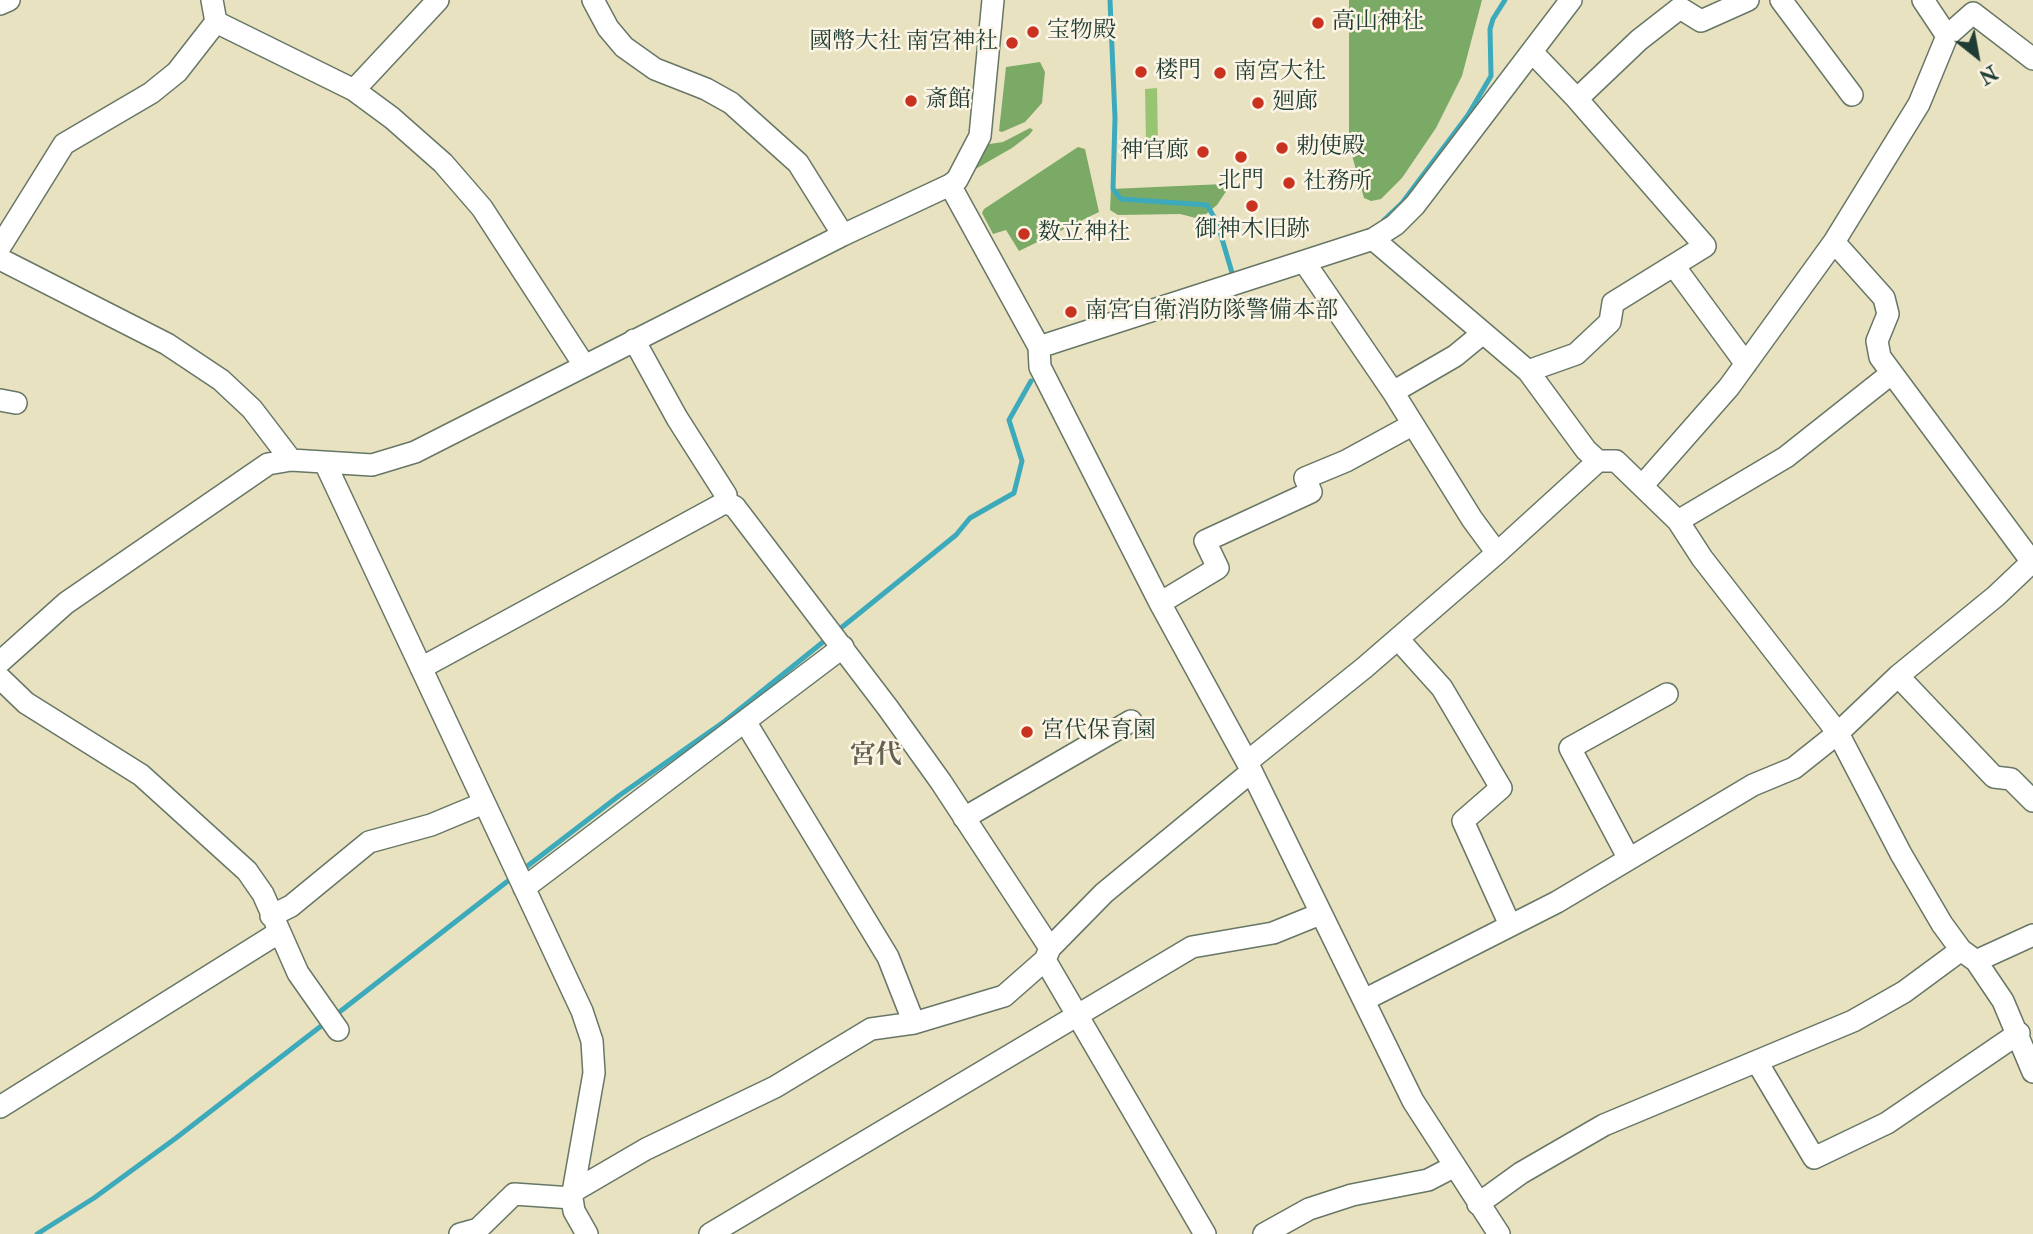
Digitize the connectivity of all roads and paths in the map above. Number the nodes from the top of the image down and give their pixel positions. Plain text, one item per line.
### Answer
1 (9, 0) edge
2 (212, 0) edge
3 (438, 0) edge
4 (593, 0) edge
5 (993, 0) edge
6 (1571, 0) edge
7 (1748, 0) edge
8 (1781, 0) edge
9 (1923, 0) edge
10 (0, 4) edge
11 (216, 22) junction
12 (1947, 36) junction
13 (1532, 52) junction
14 (2033, 59) edge
15 (354, 90) junction
16 (1852, 95) dead end
17 (1577, 99) junction
18 (950, 185) junction
19 (843, 234) junction
20 (1373, 239) junction
21 (1834, 242) junction
22 (0, 247) edge
23 (0, 259) edge
24 (1305, 264) junction
25 (1674, 266) junction
26 (1483, 332) junction
27 (634, 340) junction
28 (1039, 347) junction
29 (1746, 364) junction
30 (584, 365) junction
31 (1528, 371) junction
32 (1892, 373) junction
33 (1393, 392) junction
34 (1412, 425) junction
35 (291, 460) junction
36 (1598, 461) junction
37 (326, 465) junction
38 (1642, 486) junction
39 (726, 502) junction
40 (1678, 522) junction
41 (1497, 553) junction
42 (2032, 561) edge
43 (1160, 603) junction
44 (837, 639) junction
45 (1398, 639) junction
46 (2, 656) edge
47 (421, 668) junction
48 (1898, 676) junction
49 (0, 678) edge
50 (1667, 694) dead end
51 (1131, 721) dead end
52 (746, 723) junction
53 (1838, 733) junction
54 (1249, 767) junction
55 (2033, 801) edge
56 (484, 803) junction
57 (964, 818) junction
58 (1629, 859) junction
59 (519, 877) junction
60 (1320, 914) junction
61 (274, 925) junction
62 (1510, 925) junction
63 (2033, 935) edge
64 (1047, 954) junction
65 (1968, 956) junction
66 (1364, 1000) junction
67 (1075, 1016) junction
68 (914, 1023) junction
69 (338, 1030) dead end
70 (2019, 1033) junction
71 (1757, 1062) junction
72 (2033, 1072) edge
73 (0, 1107) edge
74 (1453, 1167) junction
75 (573, 1195) junction
76 (1478, 1204) junction
77 (460, 1234) edge
78 (587, 1234) edge
79 (710, 1234) edge
80 (1205, 1234) edge
81 (1264, 1234) edge
82 (1499, 1234) edge

1 - 10 street
2 - 11 street
3 - 15 street
4 - 19 street
5 - 18 street
6 - 13 street
7 - 17 street
8 - 16 street
9 - 12 street
11 - 15 street
11 - 22 street
12 - 14 street
12 - 21 street
13 - 17 street
13 - 20 street
15 - 30 street
17 - 25 street
18 - 19 street
18 - 28 street
19 - 27 street
20 - 24 street
20 - 26 street
21 - 29 street
21 - 32 street
23 - 35 street
24 - 28 street
24 - 33 street
25 - 29 street
25 - 31 street
26 - 31 street
26 - 33 street
27 - 30 street
27 - 39 street
28 - 43 street
29 - 38 street
30 - 37 street
31 - 36 street
32 - 40 street
32 - 42 street
33 - 34 street
34 - 41 street
34 - 43 street
35 - 37 street
35 - 46 street
36 - 38 street
36 - 41 street
37 - 47 street
38 - 40 street
39 - 44 street
39 - 47 street
40 - 53 street
41 - 45 street
42 - 48 street
43 - 54 street
44 - 52 street
44 - 57 street
45 - 54 street
45 - 62 street
47 - 56 street
48 - 53 street
48 - 55 street
49 - 61 street
50 - 58 street
51 - 57 street
52 - 59 street
52 - 68 street
53 - 58 street
53 - 65 street
54 - 60 street
54 - 64 street
56 - 59 street
56 - 61 street
57 - 64 street
58 - 62 street
59 - 75 street
60 - 66 street
60 - 67 street
61 - 69 street
61 - 73 street
62 - 66 street
63 - 65 street
64 - 67 street
64 - 68 street
65 - 70 street
65 - 71 street
66 - 74 street
67 - 79 street
67 - 80 street
68 - 75 street
70 - 71 street
70 - 72 street
71 - 76 street
74 - 76 street
74 - 81 street
75 - 77 street
75 - 78 street
76 - 82 street

